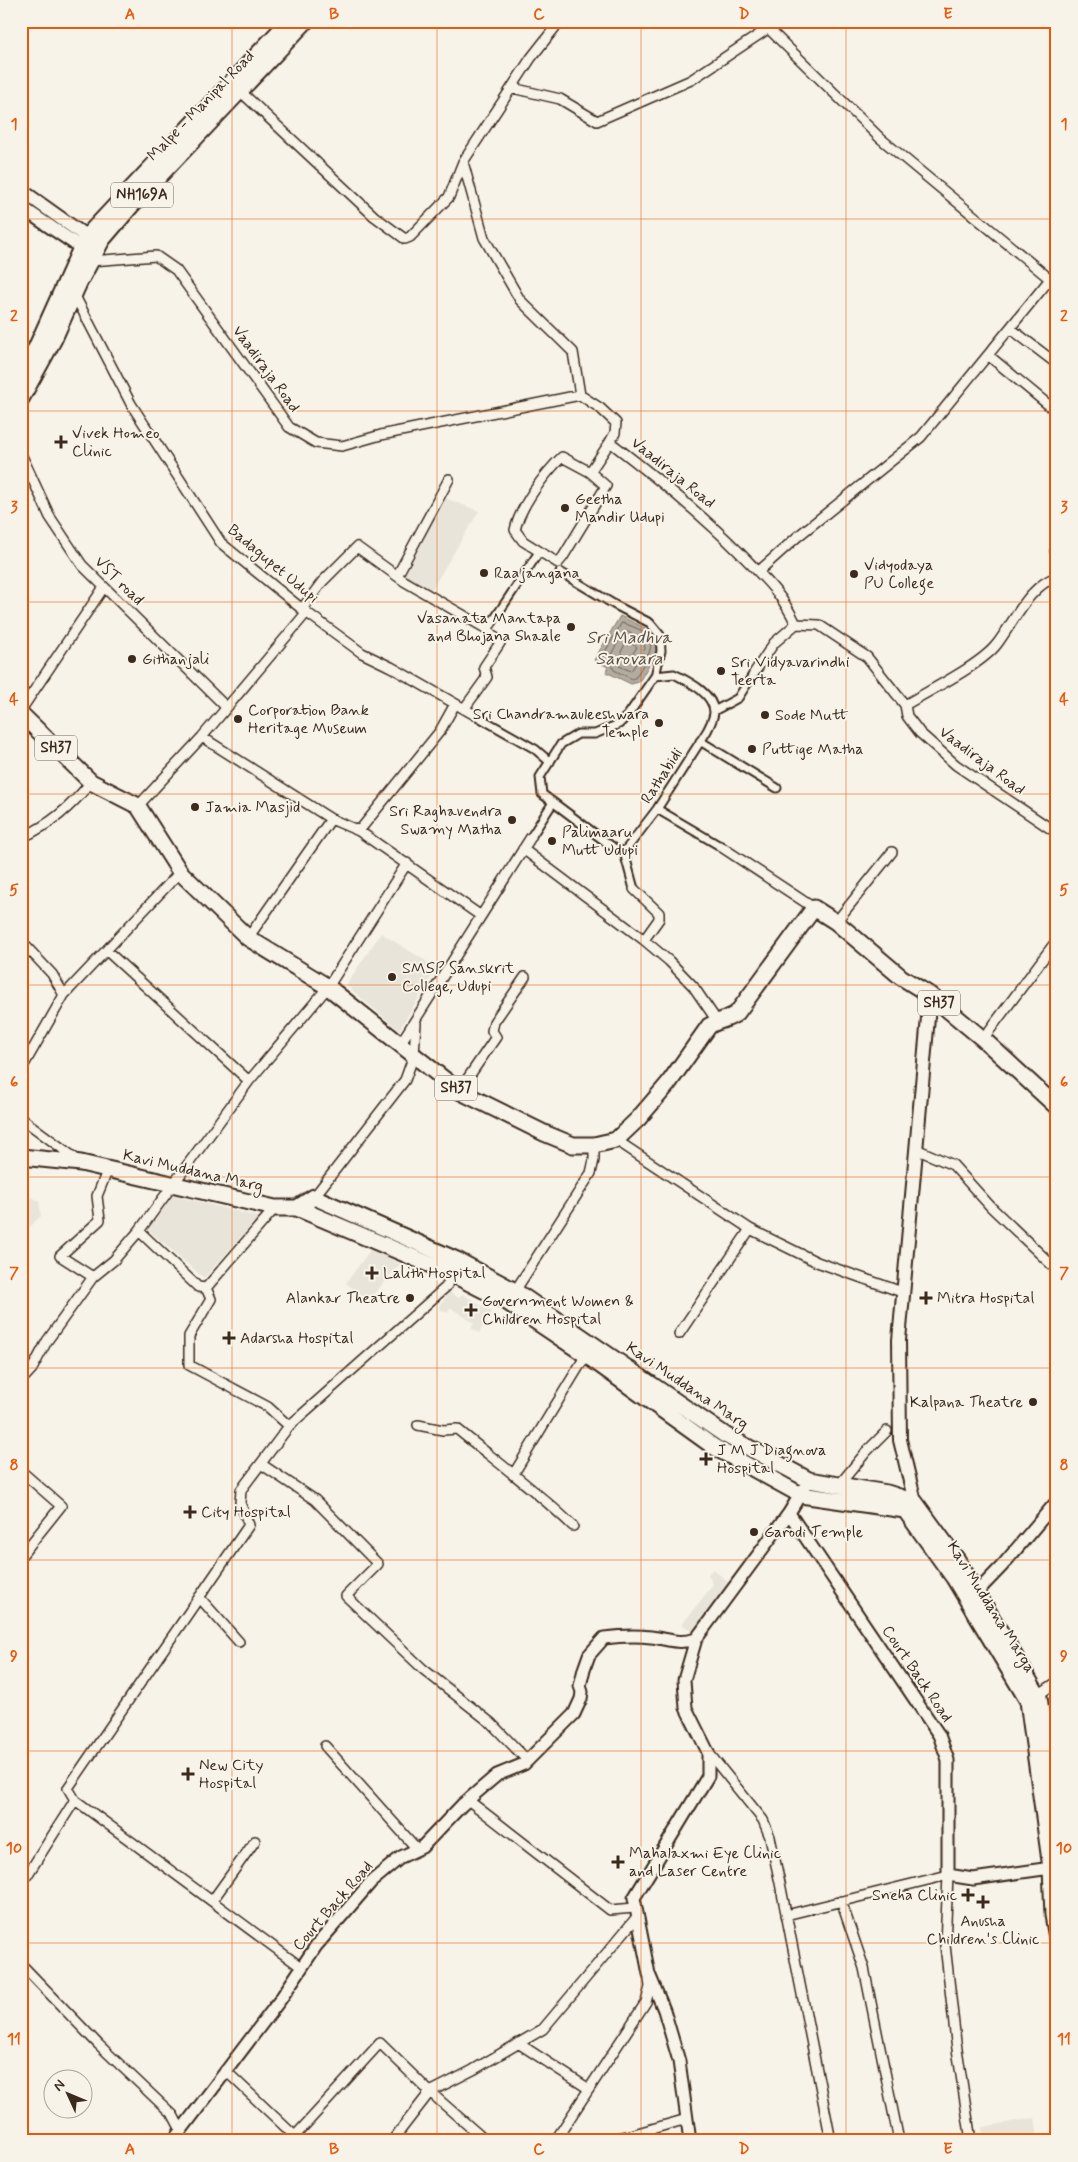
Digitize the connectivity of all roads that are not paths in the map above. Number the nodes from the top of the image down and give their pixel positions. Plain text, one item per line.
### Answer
1 (306, 21) edge
2 (560, 21) edge
3 (288, 22) edge
4 (769, 25) edge
5 (512, 88) junction
6 (240, 91) junction
7 (463, 162) junction
8 (21, 190) edge
9 (21, 207) edge
10 (90, 250) junction
11 (74, 294) junction
12 (1010, 328) junction
13 (988, 355) junction
14 (1057, 364) edge
15 (21, 373) edge
16 (580, 395) junction
17 (21, 399) edge
18 (1057, 412) edge
19 (610, 442) junction
20 (21, 454) edge
21 (590, 472) junction
22 (449, 479) dead end
23 (1057, 549) edge
24 (539, 552) junction
25 (1057, 557) edge
26 (759, 571) junction
27 (560, 572) dead end
28 (397, 576) junction
29 (1057, 577) edge
30 (104, 587) junction
31 (305, 611) junction
32 (493, 621) joint
33 (796, 624) junction
34 (487, 629) junction
35 (754, 673) joint
36 (655, 676) junction
37 (455, 704) junction
38 (905, 704) junction
39 (226, 707) junction
40 (464, 709) junction
41 (714, 711) junction
42 (21, 712) edge
43 (475, 716) joint
44 (202, 737) junction
45 (700, 741) junction
46 (550, 762) junction
47 (91, 782) junction
48 (777, 788) dead end
49 (552, 804) junction
50 (138, 806) junction
51 (657, 809) junction
52 (331, 819) junction
53 (359, 831) junction
54 (1057, 832) edge
55 (531, 837) joint
56 (21, 838) edge
57 (720, 846) joint
58 (523, 849) junction
59 (624, 852) junction
60 (892, 852) dead end
61 (406, 862) junction
62 (180, 872) junction
63 (634, 890) joint
64 (814, 908) junction
65 (481, 916) junction
66 (836, 922) junction
67 (248, 938) junction
68 (644, 940) junction
69 (1057, 940) edge
70 (21, 941) edge
71 (107, 951) junction
72 (525, 976) dead end
73 (328, 987) junction
74 (930, 995) junction
75 (64, 996) junction
76 (416, 1018) junction
77 (717, 1021) junction
78 (983, 1040) junction
79 (400, 1044) junction
80 (414, 1056) junction
81 (21, 1070) edge
82 (249, 1081) junction
83 (459, 1091) junction
84 (1057, 1107) edge
85 (21, 1118) edge
86 (616, 1140) junction
87 (594, 1145) junction
88 (916, 1149) junction
89 (21, 1157) edge
90 (81, 1163) junction
91 (108, 1169) junction
92 (172, 1185) junction
93 (314, 1197) junction
94 (275, 1208) junction
95 (297, 1208) junction
96 (750, 1229) junction
97 (139, 1231) junction
98 (1057, 1270) edge
99 (452, 1274) junction
100 (93, 1278) junction
101 (206, 1288) junction
102 (516, 1291) junction
103 (902, 1292) junction
104 (679, 1334) dead end
105 (586, 1355) junction
106 (32, 1369) junction
107 (21, 1374) edge
108 (21, 1381) edge
109 (418, 1425) dead end
110 (290, 1426) junction
111 (886, 1431) dead end
112 (261, 1464) junction
113 (21, 1472) edge
114 (512, 1475) junction
115 (808, 1480) junction
116 (839, 1486) junction
117 (801, 1495) junction
118 (1057, 1501) edge
119 (910, 1506) junction
120 (789, 1513) junction
121 (573, 1526) dead end
122 (21, 1556) edge
123 (977, 1592) junction
124 (199, 1597) junction
125 (696, 1639) junction
126 (239, 1642) dead end
127 (1057, 1682) edge
128 (1038, 1695) junction
129 (324, 1746) dead end
130 (708, 1752) junction
131 (528, 1761) junction
132 (1054, 1773) edge
133 (75, 1800) junction
134 (468, 1800) junction
135 (1057, 1821) edge
136 (255, 1841) dead end
137 (417, 1849) junction
138 (1051, 1868) junction
139 (948, 1875) junction
140 (21, 1885) edge
141 (212, 1901) junction
142 (841, 1901) junction
143 (636, 1913) junction
144 (786, 1914) junction
145 (1055, 1917) edge
146 (1057, 1938) edge
147 (21, 1964) edge
148 (301, 1967) junction
149 (649, 1974) junction
150 (518, 2043) junction
151 (225, 2070) junction
152 (589, 2089) junction
153 (430, 2092) junction
154 (687, 2119) junction
155 (181, 2130) junction
156 (297, 2138) edge
157 (173, 2141) edge
158 (392, 2141) edge
159 (486, 2141) edge
160 (555, 2141) edge
161 (602, 2141) edge
162 (690, 2141) edge
163 (831, 2141) edge
164 (899, 2141) edge
165 (971, 2141) edge

1 - 6 main road, Malpe - Manipal Road / NH169A
2 - 5 street
3 - 10 main road, Malpe - Manipal Road / NH169A
4 - 5 street
4 - 12 street
5 - 7 street
6 - 7 street
6 - 10 main road, Malpe - Manipal Road / NH169A
7 - 16 street
8 - 10 main road
9 - 10 main road
10 - 11 main road, Malpe - Manipal Road / NH169A
10 - 15 main road, Malpe - Manipal Road / NH169A
10 - 16 street, Vaadiraja Road
11 - 17 main road, Malpe - Manipal Road / NH169A
11 - 31 street, Badagupet Udupi
12 - 13 street
12 - 14 street
13 - 18 street
13 - 26 street
16 - 19 street, Vaadiraja Road
19 - 21 street
19 - 26 street, Vaadiraja Road
20 - 30 street, VST road
21 - 24 street
21 - 24 street
22 - 28 street
23 - 25 street
24 - 32 street
26 - 33 street, Vaadiraja Road
27 - 36 street
28 - 31 street
28 - 34 street
29 - 38 street
30 - 39 street, VST road
30 - 42 street
31 - 37 street, Badagupet Udupi
31 - 39 street
32 - 34 street
33 - 35 street
33 - 38 street, Vaadiraja Road
34 - 40 street
35 - 41 street
36 - 41 street
36 - 46 street
37 - 40 street, Badagupet Udupi
37 - 53 street
38 - 54 street, Vaadiraja Road
39 - 44 street
40 - 43 street, Badagupet Udupi
41 - 45 street, Rathabidi
42 - 47 main road, SH37
43 - 46 street, Badagupet Udupi
44 - 50 street
44 - 52 street
45 - 48 street
45 - 51 street, Rathabidi
46 - 49 street
47 - 50 main road, SH37
47 - 56 street
49 - 55 street
49 - 59 street
50 - 62 main road, SH37
51 - 57 street
51 - 59 street, Rathabidi
52 - 53 street
52 - 67 street
53 - 61 street
55 - 58 street
57 - 64 street
58 - 65 street
58 - 68 street
59 - 63 street
60 - 66 street
61 - 65 street
61 - 73 street
62 - 67 main road, SH37
62 - 71 street
63 - 68 street
64 - 66 main road, SH37
64 - 77 main road
65 - 76 street
66 - 74 main road, SH37
67 - 73 main road, SH37
68 - 77 street
69 - 78 street
70 - 75 street
71 - 75 street
71 - 82 street
72 - 83 street
73 - 79 main road, SH37
73 - 82 street
74 - 78 main road, SH37
74 - 88 main road
75 - 81 street
76 - 79 street
76 - 80 street
77 - 86 main road
78 - 84 main road, SH37
79 - 80 main road, SH37
80 - 83 main road, SH37
80 - 93 street
82 - 92 street
83 - 87 main road, SH37
85 - 90 street
86 - 87 main road, SH37
86 - 96 street
87 - 102 street
88 - 98 street
88 - 103 main road
89 - 90 main road
90 - 91 main road, Kavi Muddana Marg
91 - 92 main road, Kavi Muddana Marg
91 - 100 street
92 - 94 main road, Kavi Muddana Marg
92 - 97 street
93 - 95 main road
93 - 102 main road, Kavi Muddana Marg
94 - 95 main road, Kavi Muddana Marg
94 - 101 street
95 - 99 main road, Kavi Muddana Marg
96 - 103 street
96 - 104 street
97 - 100 street
97 - 101 street
99 - 105 main road, Kavi Muddana Marg
99 - 110 street
100 - 106 street
101 - 110 street
102 - 115 main road, Kavi Muddana Marg
103 - 119 main road
105 - 114 street
105 - 117 main road, Kavi Muddana Marg
106 - 107 street
106 - 108 street
109 - 114 street
110 - 112 street
111 - 116 street
112 - 124 street
112 - 131 street
113 - 122 street
114 - 121 street
115 - 116 main road, Kavi Muddana Marg
115 - 117 street
116 - 119 main road, Kavi Muddana Marg
117 - 119 main road, Kavi Muddana Marg
117 - 120 street
118 - 123 street
119 - 123 main road
119 - 138 main road, Kavi Muddana Marga
120 - 125 street
120 - 139 street, Court Back Road
123 - 128 main road
124 - 126 street
124 - 133 street
125 - 130 street
125 - 131 street, Court Back Road
127 - 128 street
128 - 132 main road
129 - 137 street
130 - 143 street
130 - 144 street
131 - 134 street, Court Back Road
132 - 135 main road
133 - 140 street
133 - 141 street
134 - 137 street, Court Back Road
134 - 143 street
136 - 141 street
137 - 148 street, Court Back Road
138 - 139 street
138 - 145 main road, Kavi Muddana Marga
139 - 142 street
139 - 165 street
141 - 148 street
142 - 144 street
142 - 164 street
143 - 149 street
143 - 150 street
144 - 163 street
145 - 146 main road, Kavi Muddana Marga
147 - 155 street
148 - 151 street, Court Back Road
149 - 152 street
149 - 154 street
150 - 152 street
150 - 153 street
151 - 155 street, Court Back Road
151 - 156 street
152 - 160 street
153 - 156 street
153 - 158 street
153 - 159 street
154 - 161 street
154 - 162 street
155 - 157 street, Court Back Road

